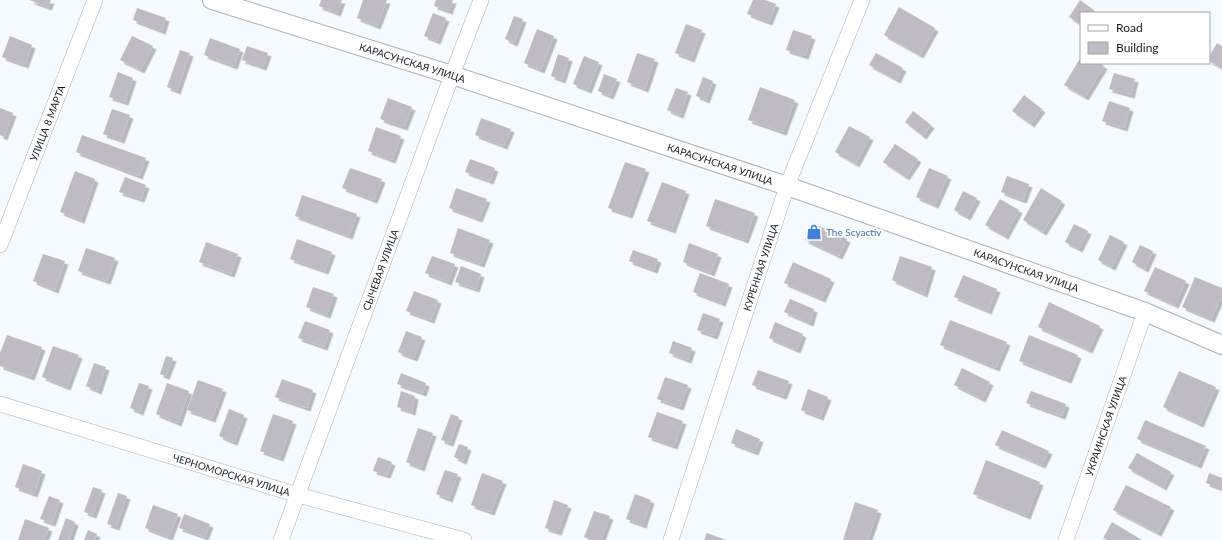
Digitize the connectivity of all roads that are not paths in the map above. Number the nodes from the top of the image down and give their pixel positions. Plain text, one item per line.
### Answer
1 (95, 0) edge
2 (212, 0) edge
3 (481, 0) edge
4 (862, 0) edge
5 (452, 76) junction
6 (787, 186) junction
7 (0, 245) edge
8 (1145, 312) junction
9 (1222, 344) edge
10 (0, 404) edge
11 (298, 495) junction
12 (282, 540) edge
13 (464, 540) edge
14 (671, 540) edge
15 (1066, 540) edge

1 - 7 street, УЛИЦА 8 МАРТА
2 - 5 street, КАРАСУНСКАЯ УЛИЦА
3 - 5 street, СЫЧЕВАЯ УЛИЦА
4 - 6 street, КУРЕННАЯ УЛИЦА
5 - 6 street, КАРАСУНСКАЯ УЛИЦА
5 - 11 street, СЫЧЕВАЯ УЛИЦА
6 - 8 street, КАРАСУНСКАЯ УЛИЦА
6 - 14 street, КУРЕННАЯ УЛИЦА
8 - 9 street, КАРАСУНСКАЯ УЛИЦА
8 - 15 street, УКРАИНСКАЯ УЛИЦА
10 - 11 street, ЧЕРНОМОРСКАЯ УЛИЦА
11 - 12 street, СЫЧЕВАЯ УЛИЦА
11 - 13 street, ЧЕРНОМОРСКАЯ УЛИЦА

